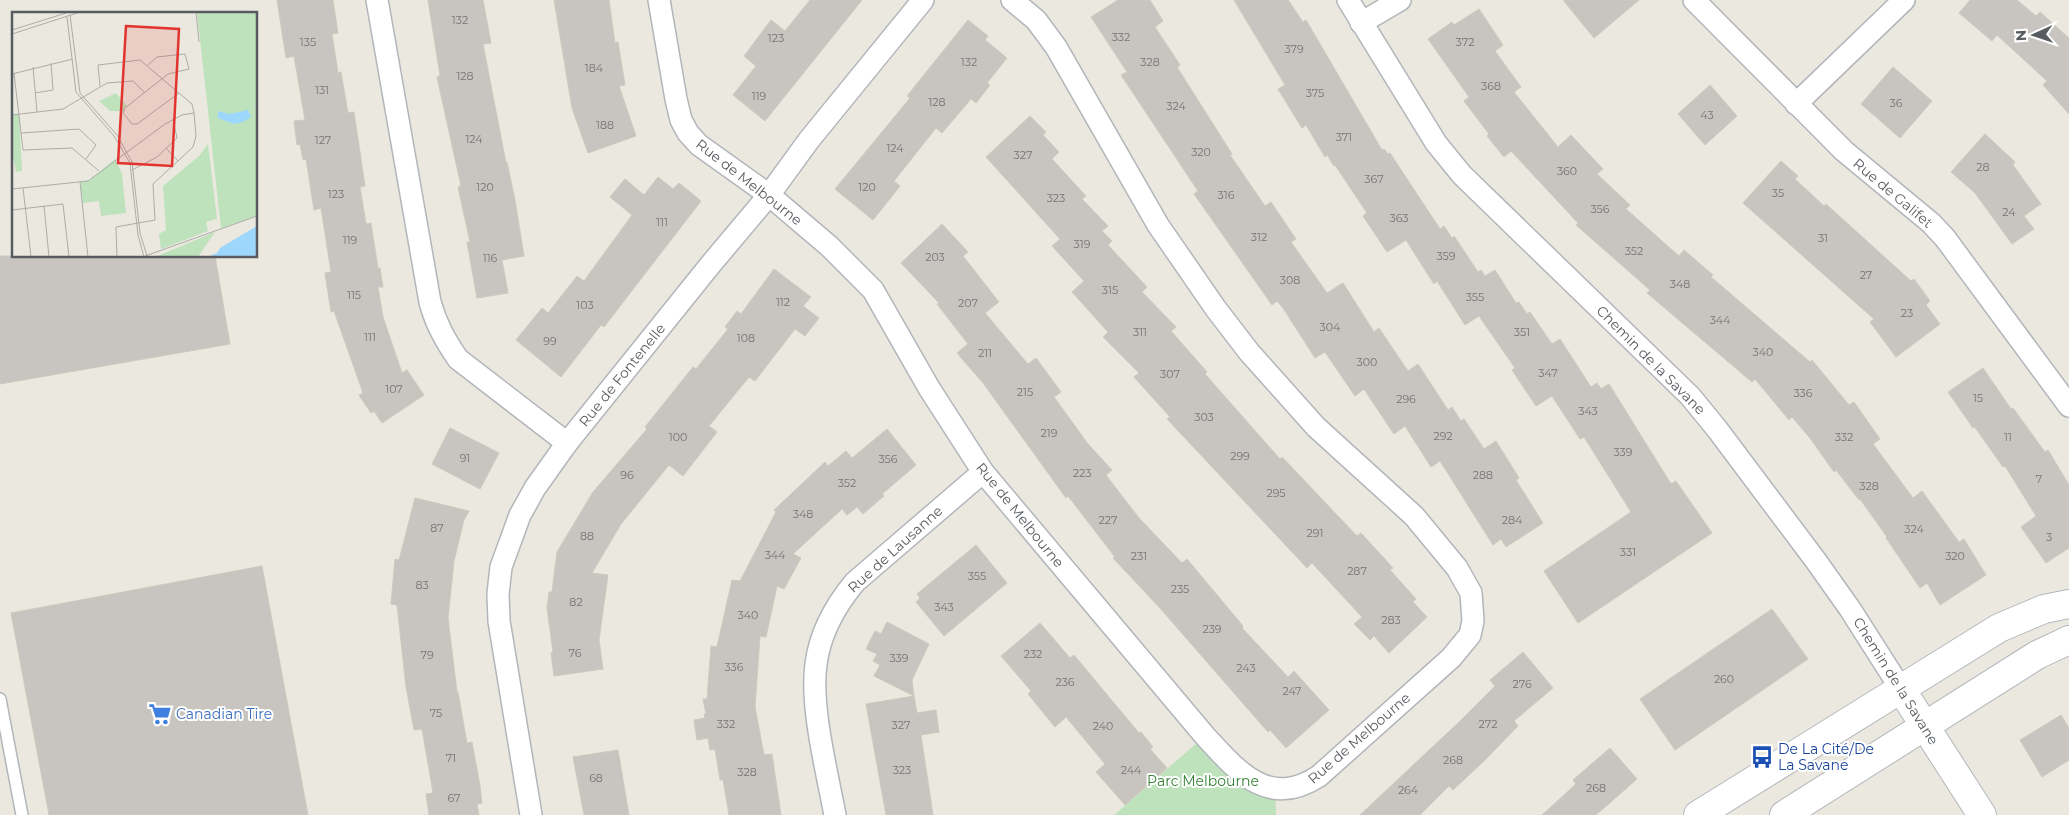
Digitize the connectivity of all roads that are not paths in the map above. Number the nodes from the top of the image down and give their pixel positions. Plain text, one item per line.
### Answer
1 (377, 0) edge
2 (659, 0) edge
3 (924, 0) edge
4 (1012, 0) edge
5 (1348, 0) edge
6 (1400, 0) edge
7 (1694, 0) edge
8 (1904, 0) edge
9 (1361, 23) junction
10 (1796, 104) junction
11 (769, 195) junction
12 (2069, 406) edge
13 (568, 443) junction
14 (983, 472) junction
15 (2069, 604) edge
16 (2069, 640) edge
17 (1901, 689) junction
18 (0, 699) edge
19 (1924, 727) junction
20 (22, 815) edge
21 (531, 815) edge
22 (835, 815) edge
23 (1698, 815) edge
24 (1784, 815) edge
25 (1982, 815) edge

1 - 13 street
2 - 11 street, Rue de Melbourne
3 - 11 street, Rue de Fontenelle
4 - 14 street, Rue de Melbourne
5 - 9 street, Chemin de la Savane
6 - 9 street
7 - 10 street, Rue de Galifet
8 - 10 street
9 - 17 street, Chemin de la Savane
10 - 12 street, Rue de Galifet
11 - 13 street, Rue de Fontenelle
11 - 14 street, Rue de Melbourne
13 - 21 street, Rue de Fontenelle
14 - 22 street, Rue de Lausanne
15 - 17 street
16 - 19 street
17 - 19 street, Chemin de la Savane
17 - 23 street
18 - 20 lane
19 - 24 street
19 - 25 street, Chemin de la Savane

